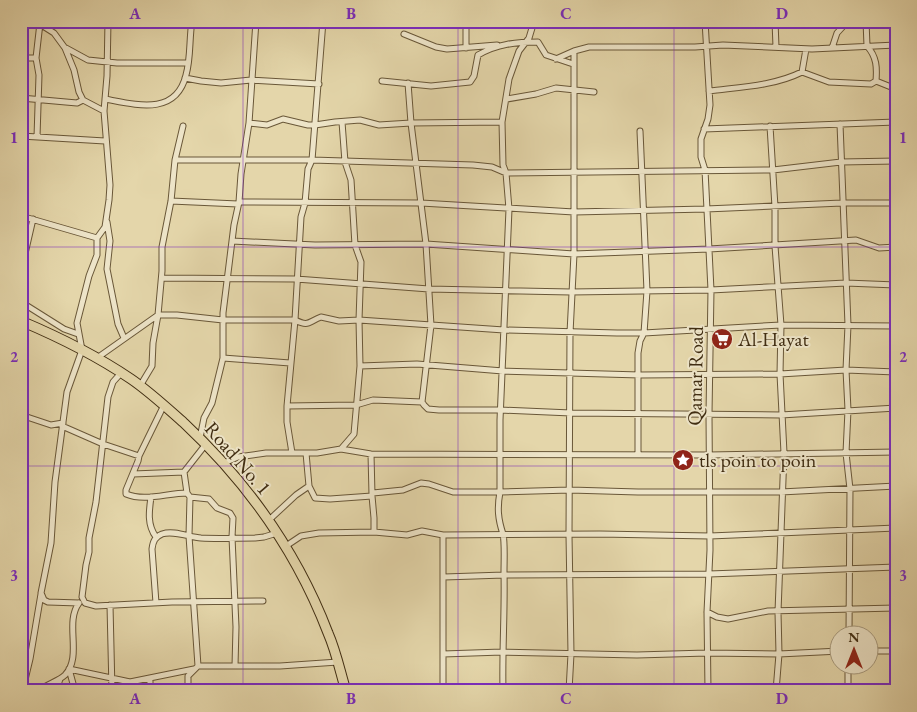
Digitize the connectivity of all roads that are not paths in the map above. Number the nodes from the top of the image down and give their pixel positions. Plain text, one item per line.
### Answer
1 (108, 21) edge
2 (192, 21) edge
3 (256, 21) edge
4 (323, 21) edge
5 (466, 21) edge
6 (531, 21) edge
7 (705, 21) edge
8 (775, 21) edge
9 (848, 21) edge
10 (866, 21) edge
11 (38, 22) edge
12 (404, 34) dead end
13 (525, 42) junction
14 (500, 45) junction
15 (896, 45) edge
16 (706, 46) junction
17 (867, 46) junction
18 (776, 47) junction
19 (66, 48) junction
20 (466, 48) junction
21 (832, 48) junction
22 (806, 49) junction
23 (574, 51) junction
24 (21, 58) edge
25 (36, 58) junction
26 (556, 59) junction
27 (107, 62) junction
28 (188, 63) junction
29 (573, 64) junction
30 (802, 72) junction
31 (185, 78) junction
32 (251, 80) junction
33 (382, 82) dead end
34 (876, 82) junction
35 (319, 84) junction
36 (408, 84) junction
37 (573, 89) junction
38 (896, 89) edge
39 (709, 91) junction
40 (594, 92) dead end
41 (21, 98) edge
42 (507, 98) junction
43 (39, 99) junction
44 (105, 99) junction
45 (83, 100) junction
46 (104, 110) junction
47 (249, 122) junction
48 (342, 122) junction
49 (502, 122) junction
50 (896, 122) edge
51 (411, 123) junction
52 (840, 124) junction
53 (315, 125) junction
54 (182, 126) dead end
55 (705, 126) junction
56 (770, 126) junction
57 (640, 131) dead end
58 (21, 136) edge
59 (37, 137) junction
60 (105, 142) junction
61 (175, 160) junction
62 (244, 160) junction
63 (312, 160) junction
64 (896, 161) edge
65 (345, 162) junction
66 (841, 162) junction
67 (417, 164) junction
68 (705, 170) junction
69 (772, 170) junction
70 (574, 172) junction
71 (506, 173) junction
72 (641, 173) junction
73 (171, 201) junction
74 (239, 203) junction
75 (305, 203) junction
76 (352, 203) junction
77 (421, 203) junction
78 (842, 203) junction
79 (896, 203) edge
80 (775, 207) junction
81 (509, 208) junction
82 (706, 209) junction
83 (642, 211) junction
84 (574, 212) junction
85 (106, 214) junction
86 (21, 216) edge
87 (33, 220) junction
88 (97, 238) junction
89 (232, 241) junction
90 (844, 241) junction
91 (300, 244) junction
92 (426, 244) junction
93 (355, 245) junction
94 (775, 246) junction
95 (896, 248) edge
96 (508, 250) junction
97 (709, 250) junction
98 (644, 252) junction
99 (574, 254) junction
100 (21, 272) edge
101 (162, 278) junction
102 (296, 278) junction
103 (228, 279) junction
104 (846, 283) junction
105 (360, 284) junction
106 (896, 285) edge
107 (779, 286) junction
108 (429, 289) junction
109 (506, 290) junction
110 (710, 290) junction
111 (647, 291) junction
112 (571, 292) junction
113 (21, 302) edge
114 (158, 315) junction
115 (223, 320) junction
116 (295, 320) junction
117 (359, 320) junction
118 (21, 321) edge
119 (431, 325) junction
120 (781, 325) junction
121 (848, 325) junction
122 (896, 326) edge
123 (710, 328) junction
124 (504, 330) junction
125 (570, 333) junction
126 (78, 334) junction
127 (644, 334) junction
128 (124, 338) junction
129 (82, 350) junction
130 (97, 358) junction
131 (223, 358) junction
132 (290, 363) junction
133 (426, 364) junction
134 (360, 366) junction
135 (503, 370) junction
136 (846, 370) junction
137 (896, 372) edge
138 (121, 373) junction
139 (570, 373) junction
140 (709, 374) junction
141 (780, 374) junction
142 (640, 375) junction
143 (140, 386) junction
144 (422, 402) junction
145 (164, 405) junction
146 (356, 405) junction
147 (287, 406) junction
148 (896, 408) edge
149 (501, 410) junction
150 (848, 410) junction
151 (571, 413) junction
152 (639, 414) junction
153 (709, 414) junction
154 (781, 414) junction
155 (23, 415) edge
156 (63, 425) junction
157 (21, 431) edge
158 (203, 441) junction
159 (103, 444) junction
160 (341, 449) junction
161 (846, 452) junction
162 (896, 452) edge
163 (292, 453) junction
164 (306, 453) junction
165 (500, 453) junction
166 (784, 453) junction
167 (371, 454) junction
168 (569, 454) junction
169 (638, 454) junction
170 (709, 455) junction
171 (139, 456) junction
172 (224, 463) junction
173 (184, 472) junction
174 (133, 474) junction
175 (309, 486) junction
176 (896, 486) edge
177 (850, 489) junction
178 (570, 490) junction
179 (500, 492) junction
180 (781, 492) junction
181 (709, 493) junction
182 (372, 494) junction
183 (188, 495) junction
184 (151, 497) junction
185 (268, 521) junction
186 (896, 528) edge
187 (849, 530) junction
188 (374, 532) junction
189 (277, 533) junction
190 (503, 534) junction
191 (781, 534) junction
192 (443, 535) junction
193 (569, 535) junction
194 (189, 536) junction
195 (710, 536) junction
196 (156, 537) junction
197 (232, 537) junction
198 (286, 546) junction
199 (896, 567) edge
200 (849, 568) junction
201 (780, 571) junction
202 (709, 574) junction
203 (504, 575) junction
204 (444, 576) junction
205 (571, 576) junction
206 (41, 594) junction
207 (82, 597) junction
208 (262, 601) dead end
209 (193, 602) junction
210 (235, 602) junction
211 (156, 603) junction
212 (79, 604) junction
213 (110, 605) junction
214 (896, 608) edge
215 (848, 609) junction
216 (707, 612) junction
217 (778, 612) junction
218 (849, 624) edge
219 (880, 650) edge
220 (830, 651) edge
221 (896, 651) edge
222 (502, 652) junction
223 (707, 653) junction
224 (443, 654) junction
225 (571, 654) junction
226 (779, 654) junction
227 (338, 662) junction
228 (235, 666) junction
229 (196, 667) junction
230 (69, 669) junction
231 (848, 674) edge
232 (111, 678) junction
233 (150, 678) junction
234 (60, 679) junction
235 (22, 683) edge
236 (26, 691) edge
237 (38, 691) edge
238 (56, 691) edge
239 (75, 691) edge
240 (112, 691) edge
241 (150, 691) edge
242 (188, 691) edge
243 (346, 691) edge
244 (443, 691) edge
245 (503, 691) edge
246 (569, 691) edge
247 (708, 691) edge
248 (776, 691) edge
249 (848, 691) edge

1 - 27 street
2 - 28 street
3 - 32 street
4 - 35 street
5 - 20 street
6 - 13 street
7 - 16 street, Qamar Road
8 - 18 street
9 - 21 street
10 - 17 street
11 - 19 street
11 - 25 street
12 - 20 street
13 - 14 street
13 - 26 street
13 - 42 street
14 - 20 street
14 - 36 street
15 - 17 street
16 - 18 street
16 - 23 street
16 - 39 street, Qamar Road
17 - 21 street
17 - 34 street
18 - 22 street
19 - 27 street
19 - 45 street
21 - 22 street
22 - 30 street
23 - 26 street
23 - 29 street
24 - 25 street
25 - 43 street
26 - 29 street
27 - 28 street
27 - 44 street
28 - 31 street
29 - 37 street
30 - 34 street
30 - 39 street
31 - 32 street
31 - 44 street
32 - 35 street
32 - 47 street
33 - 36 street
34 - 38 street
35 - 53 street
36 - 51 street
37 - 40 street
37 - 42 street
37 - 70 street
39 - 55 street, Qamar Road
41 - 43 street
42 - 49 street
43 - 45 street
43 - 59 street
44 - 46 street
45 - 46 street
46 - 60 street
47 - 53 street
47 - 62 street
48 - 51 street
48 - 53 street
48 - 65 street
49 - 51 street
49 - 71 street
50 - 52 street
51 - 67 street
52 - 56 street
52 - 66 street
53 - 63 street
54 - 61 street
55 - 56 street
55 - 68 street, Qamar Road
56 - 69 street
57 - 72 street
58 - 59 street
59 - 60 street
60 - 85 street
61 - 62 street
61 - 73 street
62 - 63 street
62 - 74 street
63 - 65 street
63 - 75 street
64 - 66 street
65 - 67 street
65 - 76 street
66 - 69 street
66 - 78 street
67 - 71 street
67 - 77 street
68 - 69 street
68 - 72 street
68 - 82 street, Qamar Road
69 - 80 street
70 - 71 street
70 - 72 street
70 - 84 street
71 - 81 street
72 - 83 street
73 - 74 street
73 - 101 street
74 - 75 street
74 - 89 street
75 - 76 street
75 - 91 street
76 - 77 street
76 - 93 street
77 - 81 street
77 - 92 street
78 - 79 street
78 - 80 street
78 - 90 street
80 - 82 street
80 - 94 street
81 - 84 street
81 - 96 street
82 - 83 street
82 - 97 street, Qamar Road
83 - 84 street
83 - 98 street
84 - 99 street
85 - 88 street
85 - 128 street
86 - 87 street
87 - 88 street
87 - 100 street
88 - 126 street
89 - 91 street
89 - 103 street
90 - 94 street
90 - 95 street
90 - 104 street
91 - 93 street
91 - 102 street
92 - 93 street
92 - 96 street
92 - 108 street
93 - 105 street
94 - 97 street
94 - 107 street
96 - 99 street
96 - 109 street
97 - 98 street
97 - 110 street, Qamar Road
98 - 99 street
98 - 111 street
99 - 112 street
101 - 103 street
101 - 114 street
102 - 103 street
102 - 105 street
102 - 116 street
103 - 115 street
104 - 106 street
104 - 107 street
104 - 121 street
105 - 108 street
105 - 117 street
107 - 110 street
107 - 120 street
108 - 109 street
108 - 119 street
109 - 112 street
109 - 124 street
110 - 111 street
110 - 123 street, Qamar Road
111 - 112 street
111 - 127 street
112 - 125 street
113 - 126 street
114 - 115 street
114 - 128 street
114 - 143 street
115 - 116 street
115 - 131 street
116 - 117 street
116 - 132 street
117 - 119 street
117 - 134 street
118 - 129 highway, Road No. 1
119 - 124 street
119 - 133 street
120 - 121 street
120 - 123 street
120 - 141 street
121 - 122 street
121 - 136 street
123 - 127 street
123 - 140 street, Qamar Road
124 - 125 street
124 - 135 street
125 - 127 street
125 - 139 street
126 - 129 street
127 - 142 street
128 - 130 street
129 - 130 highway, Road No. 1
129 - 156 street
130 - 138 highway, Road No. 1
131 - 132 street
131 - 158 street
132 - 147 street
133 - 134 street
133 - 135 street
133 - 144 street
134 - 146 street
135 - 139 street
135 - 149 street
136 - 137 street
136 - 141 street
136 - 150 street
138 - 143 highway, Road No. 1
138 - 159 street
139 - 142 street
139 - 151 street
140 - 141 street
140 - 142 street
140 - 153 street, Qamar Road
141 - 154 street
142 - 152 street
143 - 145 highway, Road No. 1
144 - 146 street
144 - 149 street
145 - 158 highway, Road No. 1
145 - 171 street
146 - 147 street
146 - 160 street
147 - 163 street
148 - 150 street
149 - 151 street
149 - 165 street
150 - 154 street
150 - 161 street
151 - 152 street
151 - 168 street
152 - 153 street
152 - 169 street
153 - 154 street
153 - 170 street, Qamar Road
154 - 166 street
155 - 156 street
155 - 157 street
156 - 159 street
156 - 206 street
158 - 172 highway, Road No. 1
158 - 173 street
159 - 171 street
159 - 207 street
160 - 164 street
160 - 167 street
161 - 162 street
161 - 166 street
161 - 177 street
163 - 164 street
163 - 172 street
164 - 175 street
165 - 167 street
165 - 168 street
165 - 179 street
166 - 170 street
166 - 180 street
167 - 182 street
168 - 169 street
168 - 178 street
169 - 170 street
170 - 181 street, Qamar Road
171 - 174 street
172 - 185 highway, Road No. 1
173 - 174 street
173 - 183 street
174 - 184 street
175 - 182 street
175 - 185 street
176 - 177 street
177 - 180 street
177 - 187 street
178 - 179 street
178 - 181 street
178 - 193 street
179 - 182 street
179 - 190 street
180 - 181 street
180 - 191 street
181 - 195 street, Qamar Road
182 - 188 street
183 - 184 street
183 - 194 street
183 - 197 street
184 - 196 street
185 - 189 highway, Road No. 1
186 - 187 street
187 - 191 street
187 - 200 street
188 - 192 street
188 - 198 street
189 - 197 street
189 - 198 highway, Road No. 1
190 - 192 street
190 - 193 street
190 - 203 street
191 - 195 street
191 - 201 street
192 - 204 street
193 - 195 street
193 - 205 street
194 - 196 street
194 - 197 street
194 - 209 street
195 - 202 street, Qamar Road
196 - 211 street
197 - 210 street
198 - 227 highway, Road No. 1
199 - 200 street
200 - 201 street
200 - 215 street
201 - 202 street
201 - 217 street
202 - 205 street
202 - 216 street, Qamar Road
203 - 204 street
203 - 205 street
203 - 222 street
204 - 224 street
205 - 225 street
206 - 212 street
206 - 235 street
207 - 212 street
207 - 213 street
208 - 210 street
209 - 210 street
209 - 211 street
209 - 229 street
210 - 228 street
211 - 213 street
212 - 230 street
213 - 232 street
214 - 215 street
215 - 217 street
215 - 218 street
216 - 217 street
216 - 223 street, Qamar Road
217 - 226 street
219 - 221 street
220 - 226 street
222 - 224 street
222 - 225 street
222 - 245 street
223 - 225 street
223 - 226 street
223 - 247 street, Qamar Road
224 - 244 street
225 - 246 street
226 - 248 street
227 - 228 street
227 - 243 highway, Road No. 1
228 - 229 street
229 - 233 street
229 - 242 street
230 - 232 street
230 - 234 street
230 - 239 street
231 - 249 street
232 - 233 street
232 - 240 street
233 - 241 street
234 - 237 street
234 - 238 street
235 - 236 street

